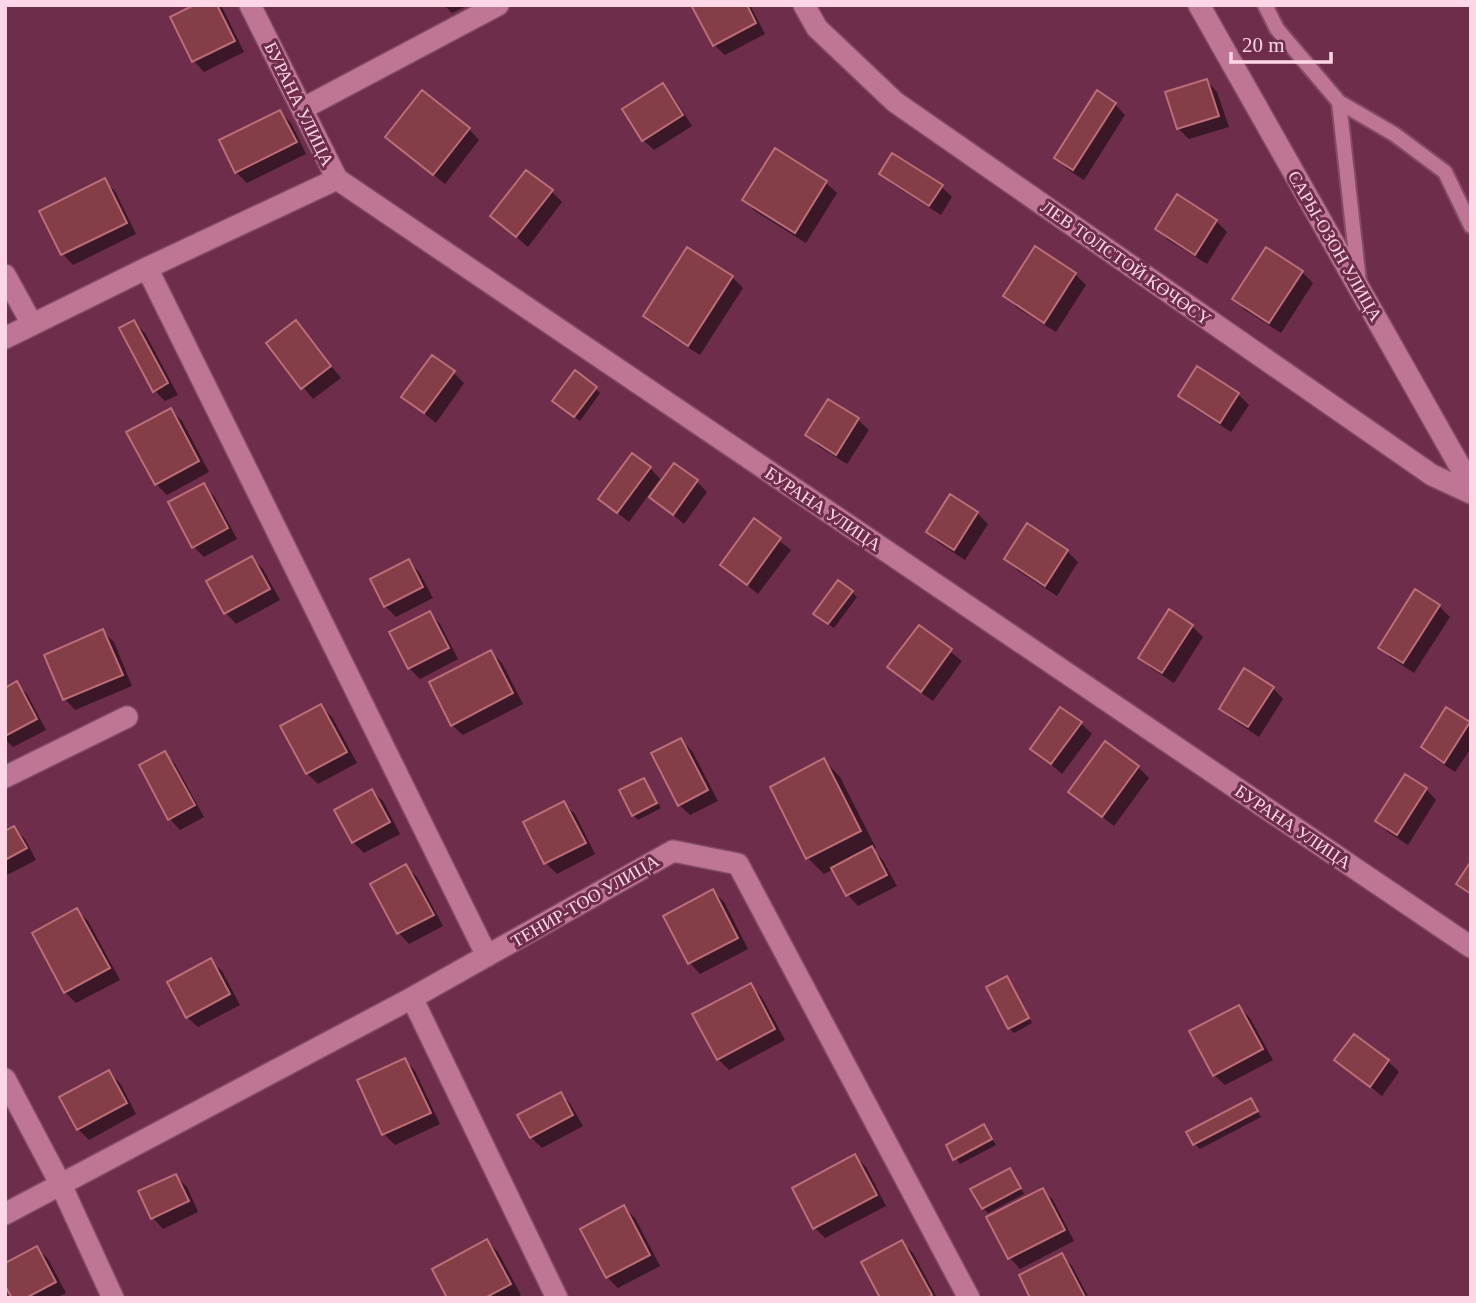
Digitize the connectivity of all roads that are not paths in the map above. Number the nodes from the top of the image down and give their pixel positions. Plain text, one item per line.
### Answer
1 (250, 5) edge
2 (498, 5) edge
3 (804, 5) edge
4 (1199, 5) edge
5 (1265, 5) edge
6 (1339, 102) junction
7 (302, 109) junction
8 (337, 179) junction
9 (1471, 226) edge
10 (147, 268) junction
11 (5, 275) edge
12 (1360, 289) junction
13 (32, 324) junction
14 (5, 338) edge
15 (1471, 486) edge
16 (1471, 493) edge
17 (127, 717) dead end
18 (5, 777) edge
19 (1471, 947) edge
20 (487, 956) junction
21 (412, 998) junction
22 (5, 1079) edge
23 (61, 1185) junction
24 (5, 1214) edge
25 (113, 1298) edge
26 (557, 1298) edge
27 (969, 1298) edge

1 - 7 street, БУРАНА УЛИЦА
2 - 7 street
3 - 16 street, ЛЕВ ТОЛСТОЙ КӨЧӨСҮ
4 - 12 street, САРЫ-ОЗОН УЛИЦА
5 - 6 lane
6 - 9 lane
6 - 12 lane
7 - 8 street, БУРАНА УЛИЦА
8 - 10 street
8 - 19 street, БУРАНА УЛИЦА
10 - 13 street
10 - 20 street
11 - 13 street
12 - 15 street, САРЫ-ОЗОН УЛИЦА
13 - 14 street
17 - 18 street
20 - 21 street, ТЕНИР-ТОО УЛИЦА
20 - 27 street, ТЕНИР-ТОО УЛИЦА
21 - 23 street, ТЕНИР-ТОО УЛИЦА
21 - 26 street
22 - 23 street
23 - 24 street, ТЕНИР-ТОО УЛИЦА
23 - 25 street

